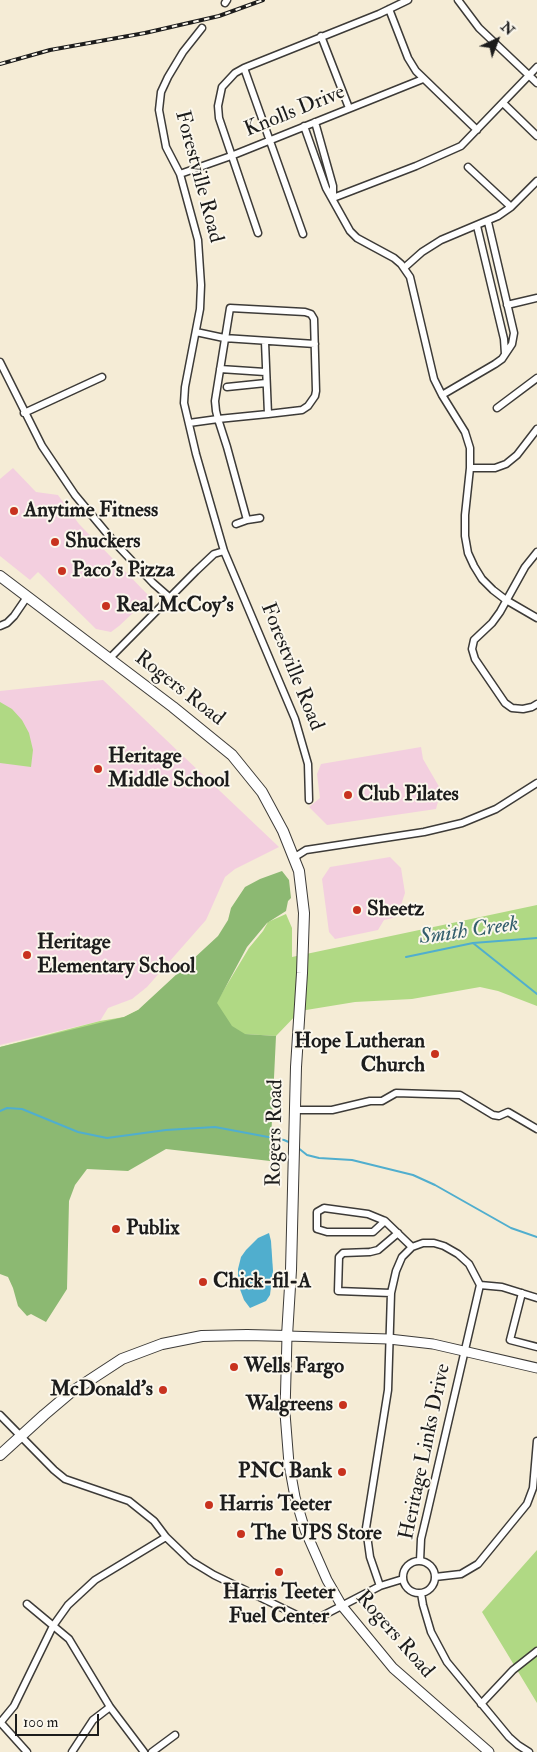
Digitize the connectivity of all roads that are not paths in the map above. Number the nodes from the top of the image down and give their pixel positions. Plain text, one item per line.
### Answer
1 (408, 0) edge
2 (458, 0) edge
3 (388, 9) junction
4 (202, 28) dead end
5 (321, 36) junction
6 (537, 67) edge
7 (244, 68) junction
8 (529, 76) junction
9 (423, 79) junction
10 (537, 83) edge
11 (502, 103) junction
12 (349, 108) junction
13 (315, 122) junction
14 (304, 126) junction
15 (477, 130) junction
16 (537, 136) edge
17 (269, 140) junction
18 (231, 156) junction
19 (468, 167) dead end
20 (180, 174) junction
21 (537, 181) edge
22 (333, 198) junction
23 (511, 207) junction
24 (488, 222) junction
25 (477, 226) junction
26 (258, 233) dead end
27 (303, 234) dead end
28 (404, 268) junction
29 (537, 298) edge
30 (507, 305) junction
31 (196, 332) junction
32 (224, 338) junction
33 (265, 342) junction
34 (315, 344) junction
35 (505, 354) junction
36 (0, 362) edge
37 (220, 369) junction
38 (265, 372) junction
39 (102, 377) dead end
40 (537, 378) edge
41 (266, 383) junction
42 (227, 387) dead end
43 (442, 395) junction
44 (498, 408) dead end
45 (24, 413) junction
46 (268, 414) junction
47 (218, 419) junction
48 (189, 423) junction
49 (537, 429) edge
50 (470, 468) junction
51 (260, 518) dead end
52 (247, 520) junction
53 (236, 524) dead end
54 (224, 551) junction
55 (537, 552) edge
56 (0, 576) edge
57 (28, 597) junction
58 (169, 597) junction
59 (506, 600) junction
60 (537, 618) edge
61 (0, 626) edge
62 (110, 659) junction
63 (537, 704) edge
64 (537, 783) edge
65 (308, 800) dead end
66 (295, 857) junction
67 (295, 1110) junction
68 (537, 1129) edge
69 (385, 1221) junction
70 (398, 1233) junction
71 (412, 1247) junction
72 (480, 1285) junction
73 (391, 1293) junction
74 (522, 1293) junction
75 (537, 1298) edge
76 (287, 1336) junction
77 (389, 1338) junction
78 (537, 1347) edge
79 (464, 1351) junction
80 (537, 1368) edge
81 (0, 1415) edge
82 (20, 1436) junction
83 (537, 1441) edge
84 (0, 1455) edge
85 (166, 1537) junction
86 (420, 1561) junction
87 (435, 1577) junction
88 (403, 1580) junction
89 (380, 1586) junction
90 (421, 1593) junction
91 (27, 1604) dead end
92 (342, 1606) junction
93 (53, 1626) junction
94 (537, 1651) edge
95 (481, 1704) junction
96 (110, 1708) junction
97 (0, 1723) edge
98 (174, 1735) dead end
99 (28, 1752) edge
100 (72, 1752) edge
101 (144, 1752) edge
102 (152, 1752) edge
103 (489, 1752) edge
104 (529, 1752) edge

1 - 3 street
2 - 8 street
3 - 5 street
3 - 9 street
4 - 20 street, Forestville Road
5 - 7 street
5 - 12 street
6 - 8 street
7 - 17 street
7 - 18 street
8 - 10 street
8 - 11 street
9 - 12 street, Knolls Drive
9 - 15 street
11 - 15 street
11 - 16 street
12 - 13 street, Knolls Drive
13 - 14 street, Knolls Drive
13 - 22 street
14 - 17 street, Knolls Drive
14 - 22 street
15 - 22 street
17 - 18 street, Knolls Drive
17 - 27 street
18 - 20 street, Knolls Drive
18 - 26 street
19 - 23 street
20 - 31 street, Forestville Road
21 - 23 street
22 - 28 street
23 - 24 street
24 - 25 street
24 - 30 street
25 - 28 street
25 - 35 street
28 - 43 street
29 - 30 street
30 - 35 street
31 - 32 street
31 - 48 street, Forestville Road
32 - 33 street
32 - 34 street
32 - 37 street
33 - 34 street
33 - 38 street
34 - 46 street
35 - 43 street
36 - 45 street
37 - 38 street
37 - 47 street
38 - 41 street
39 - 45 street
40 - 44 street
41 - 42 street
41 - 46 street
43 - 50 street
45 - 58 street
46 - 47 street
47 - 48 street
47 - 52 street
48 - 54 street, Forestville Road
49 - 50 street
50 - 59 street
51 - 52 street
52 - 53 street
54 - 58 street
54 - 65 street, Forestville Road
55 - 59 street
56 - 57 main road, Rogers Road
57 - 61 street
57 - 62 main road, Rogers Road
58 - 62 street
59 - 60 street
59 - 63 street
62 - 66 main road, Rogers Road
64 - 66 street
66 - 67 main road, Rogers Road
67 - 68 street
67 - 76 main road, Rogers Road
69 - 69 street
69 - 70 street
70 - 71 street
70 - 73 street
71 - 72 street
71 - 73 street
72 - 74 street
72 - 79 street
73 - 77 street
74 - 75 street
74 - 78 street
76 - 77 main road
76 - 82 main road
76 - 92 main road, Rogers Road
77 - 79 main road
77 - 89 street
79 - 80 main road
79 - 86 street, Heritage Links Drive
81 - 82 street
82 - 84 main road
82 - 85 street
83 - 87 street
85 - 92 street
85 - 93 street
86 - 87 street, Heritage Links Drive
86 - 88 street, Heritage Links Drive
87 - 90 street
88 - 89 street
88 - 90 street
89 - 92 street
90 - 95 street
91 - 93 street
92 - 103 main road, Rogers Road
93 - 96 street
93 - 97 street
94 - 95 street
95 - 104 street
96 - 100 street
96 - 101 street
97 - 99 street
98 - 102 street

